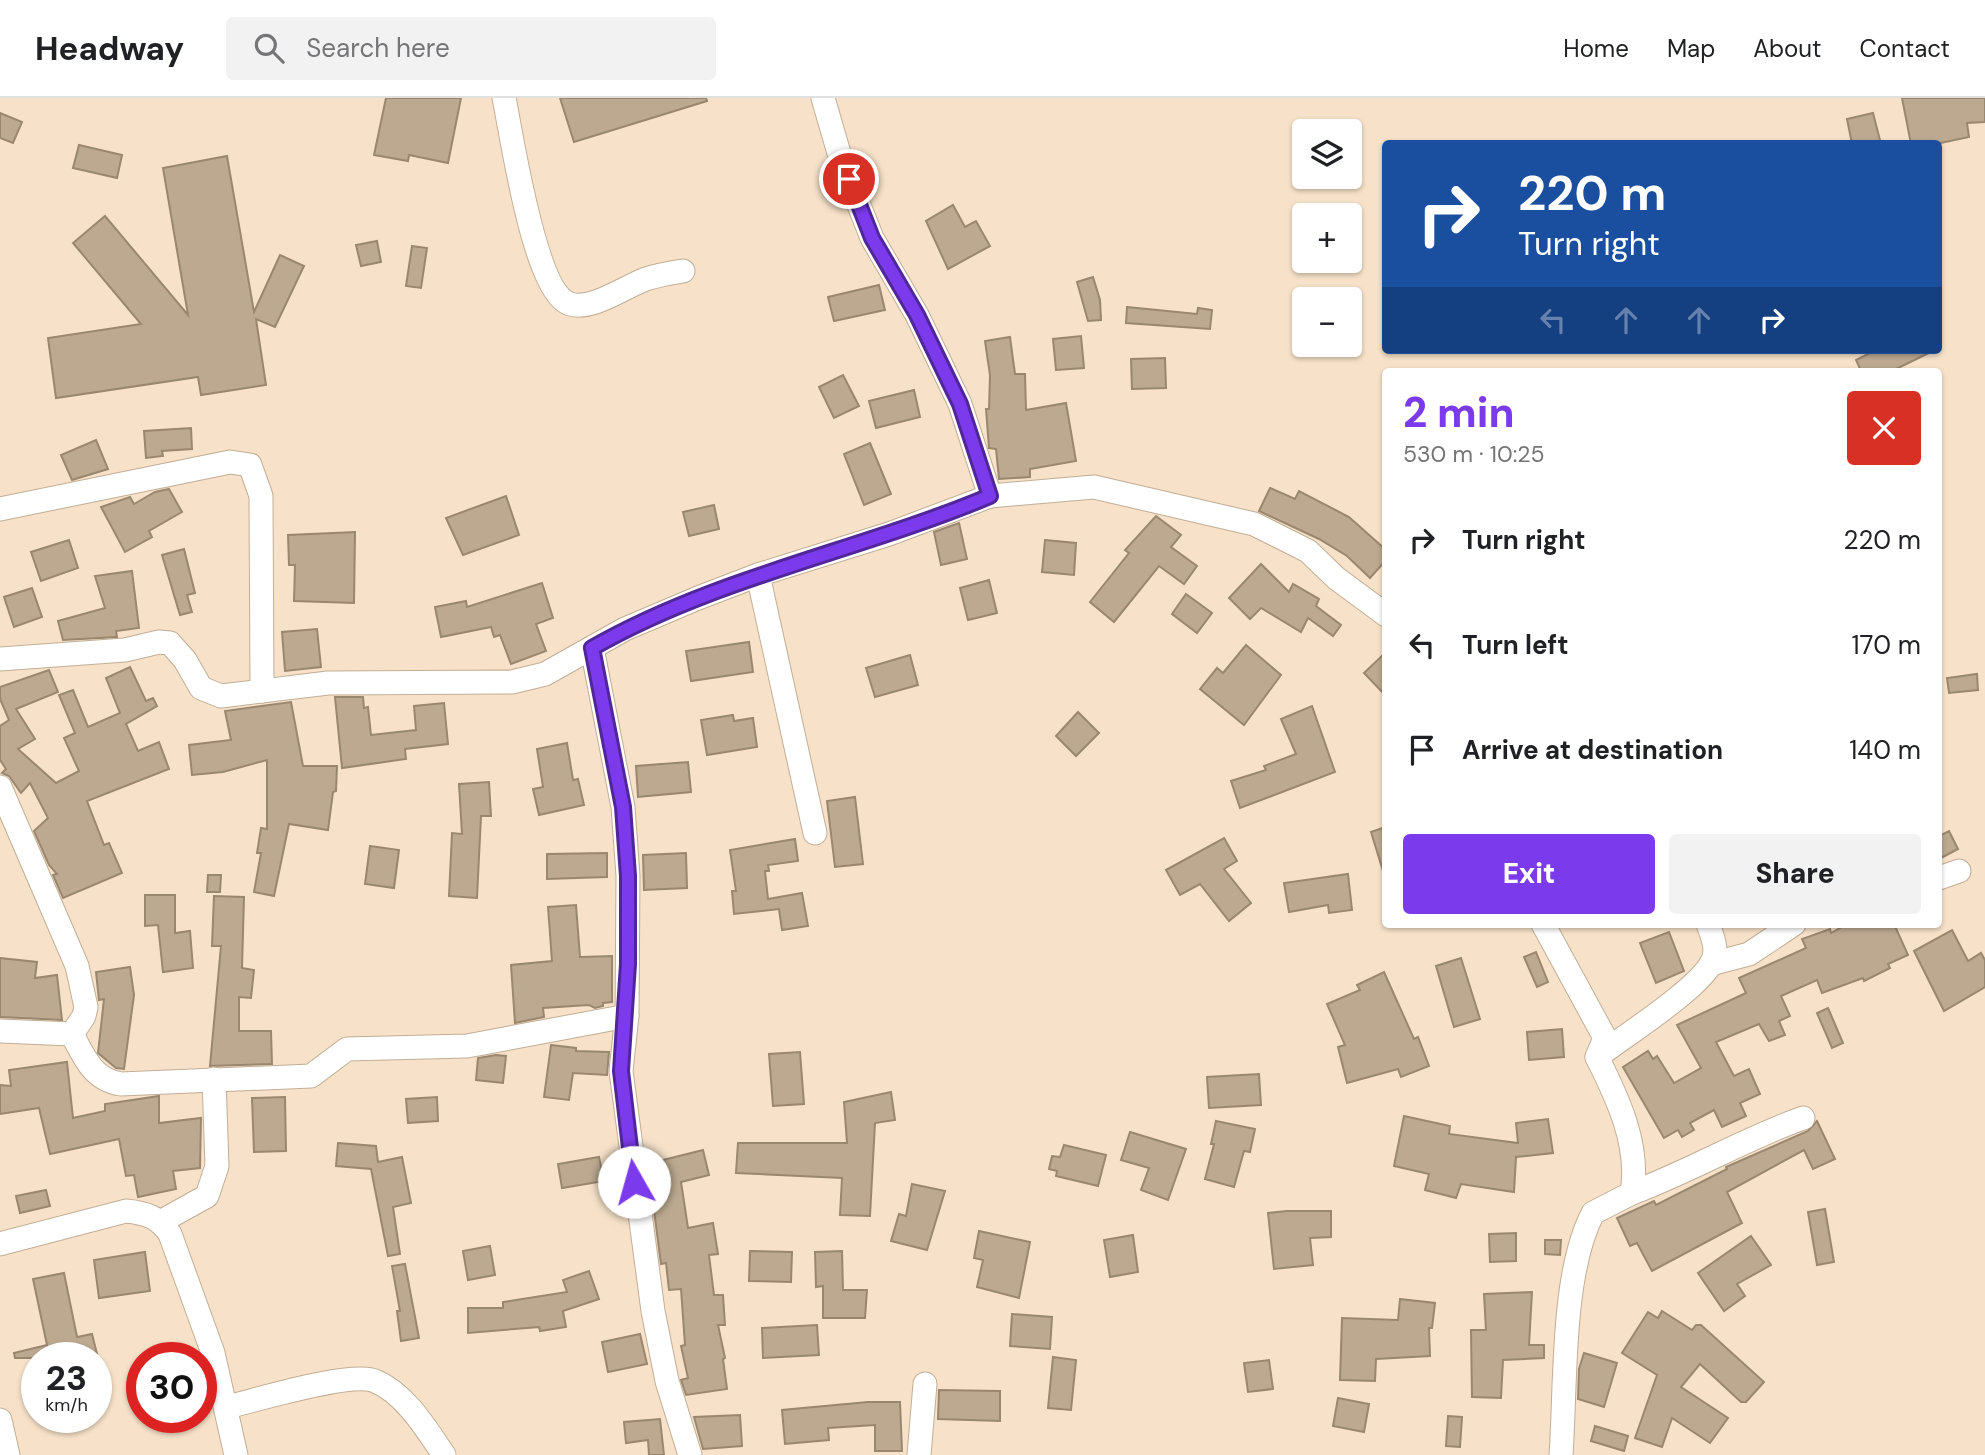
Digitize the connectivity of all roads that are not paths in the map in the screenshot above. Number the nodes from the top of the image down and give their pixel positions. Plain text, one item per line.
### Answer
1 (504, 98) edge
2 (823, 98) edge
3 (683, 271) dead end
4 (990, 496) junction
5 (0, 509) edge
6 (758, 575) junction
7 (1382, 612) edge
8 (592, 648) junction
9 (0, 659) edge
10 (262, 691) junction
11 (0, 787) edge
12 (815, 834) dead end
13 (1545, 928) edge
14 (1709, 928) edge
15 (1788, 928) edge
16 (1711, 964) junction
17 (627, 1016) junction
18 (0, 1031) edge
19 (72, 1034) junction
20 (1597, 1057) junction
21 (214, 1079) junction
22 (1804, 1118) dead end
23 (1632, 1193) junction
24 (162, 1221) junction
25 (0, 1244) edge
26 (925, 1384) dead end
27 (228, 1407) junction
28 (0, 1420) edge
29 (8, 1455) edge
30 (236, 1455) edge
31 (444, 1455) edge
32 (690, 1455) edge
33 (919, 1455) edge
34 (1561, 1455) edge

1 - 3 street
2 - 4 street
4 - 6 street
4 - 7 street
5 - 10 street
6 - 8 street
6 - 12 street
8 - 10 street
8 - 17 street
9 - 10 street
11 - 19 street
13 - 20 street
14 - 16 street
15 - 16 street
16 - 20 street
17 - 21 street
17 - 32 street
18 - 19 street
19 - 21 street
20 - 23 street
21 - 24 street
22 - 23 street
23 - 34 street
24 - 25 street
24 - 27 street
26 - 33 street
27 - 30 street
27 - 31 street
28 - 29 street

